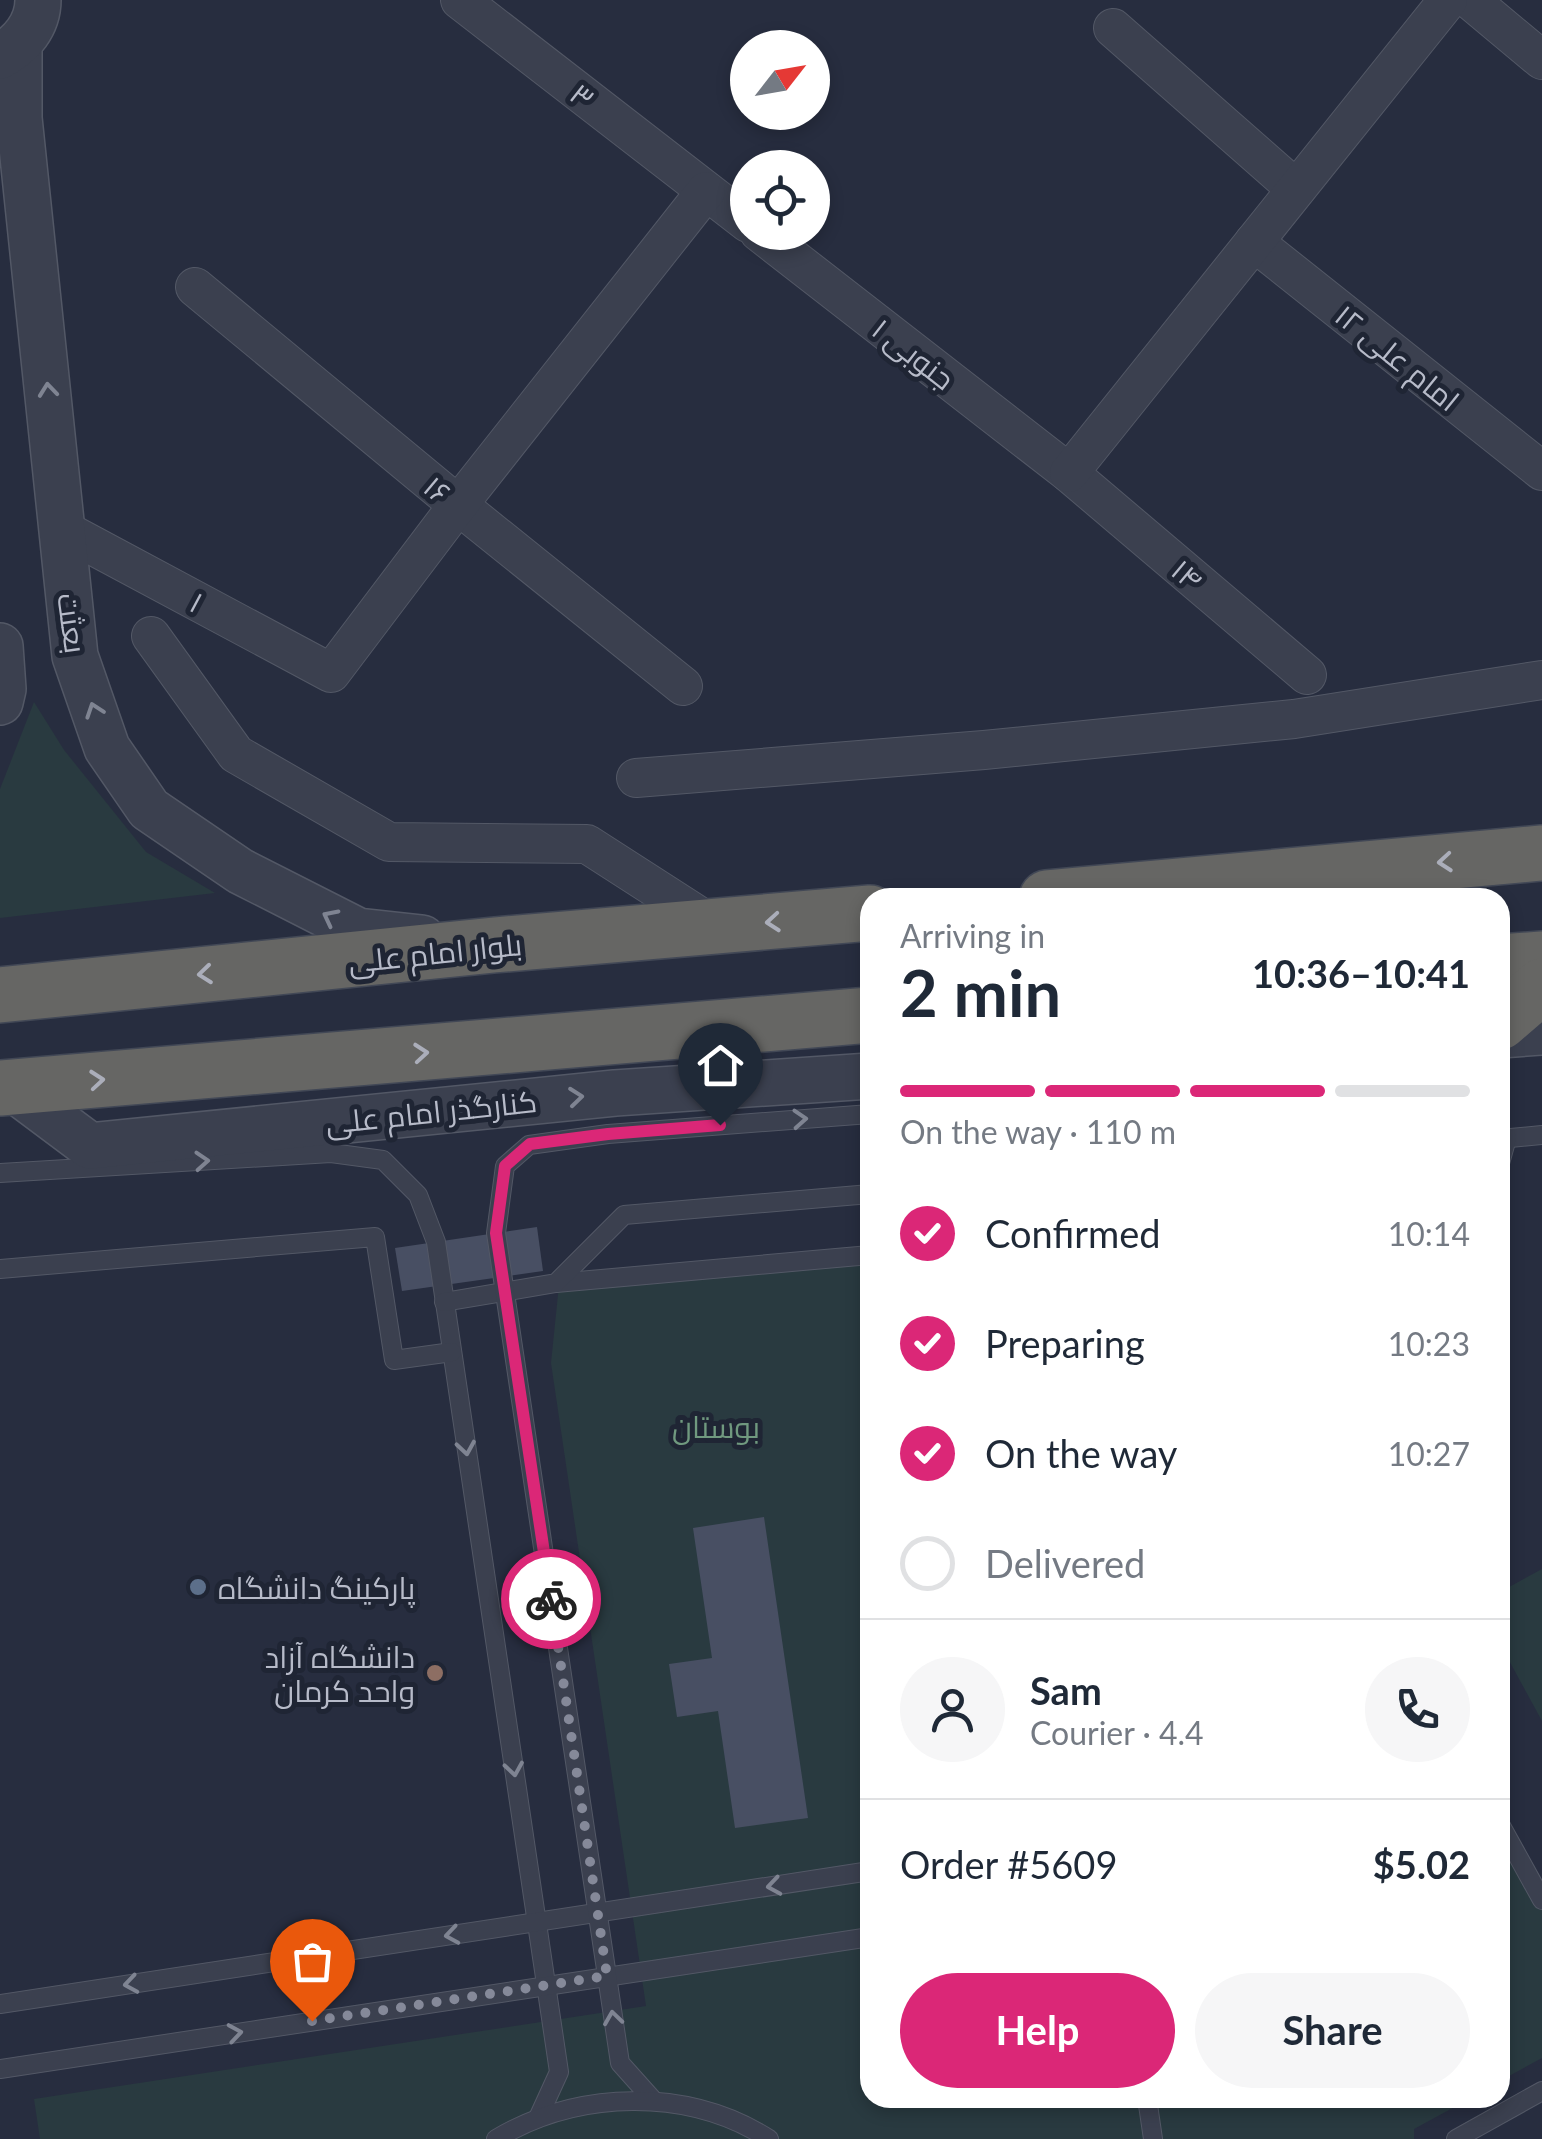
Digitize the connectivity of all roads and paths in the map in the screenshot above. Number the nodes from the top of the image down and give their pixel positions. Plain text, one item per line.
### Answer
1 (38, 0) edge
2 (460, 0) edge
3 (1448, 0) edge
4 (1470, 0) edge
5 (1114, 28) dead end
6 (10, 50) edge
7 (1542, 60) edge
8 (1296, 189) junction
9 (706, 191) junction
10 (730, 210) edge
11 (1254, 242) junction
12 (782, 250) edge
13 (195, 288) dead end
14 (1542, 471) edge
15 (1069, 474) junction
16 (458, 506) junction
17 (62, 529) junction
18 (150, 636) dead end
19 (0, 646) edge
20 (1307, 675) dead end
21 (1542, 680) edge
22 (683, 686) dead end
23 (0, 702) edge
24 (636, 778) dead end
25 (1542, 853) edge
26 (1157, 888) edge
27 (860, 914) edge
28 (716, 927) junction
29 (494, 945) junction
30 (1542, 959) edge
31 (1510, 961) edge
32 (1542, 986) edge
33 (0, 995) edge
34 (1510, 1013) edge
35 (860, 1016) edge
36 (1542, 1032) edge
37 (1510, 1034) edge
38 (860, 1077) edge
39 (5, 1088) edge
40 (860, 1115) edge
41 (1542, 1135) edge
42 (1510, 1138) edge
43 (0, 1174) edge
44 (860, 1195) edge
45 (860, 1257) edge
46 (0, 1269) edge
47 (556, 1283) junction
48 (505, 1293) junction
49 (444, 1302) junction
50 (452, 1352) junction
51 (1510, 1847) edge
52 (860, 1873) edge
53 (1542, 1900) edge
54 (598, 1913) junction
55 (537, 1922) junction
56 (860, 1938) edge
57 (607, 1976) junction
58 (547, 1986) junction
59 (0, 2004) edge
60 (0, 2069) edge
61 (1542, 2091) edge
62 (654, 2102) junction
63 (1148, 2108) edge
64 (538, 2118) junction
65 (496, 2139) edge
66 (769, 2139) edge
67 (1153, 2139) edge
68 (1456, 2139) edge

1 - 6 street
2 - 9 street, ۳
3 - 8 street
4 - 7 street
5 - 8 street
17 -> 6 street, بعثت
8 - 11 street
9 - 10 street
9 - 16 street
11 - 14 street, امام علی ۱۲
11 - 15 street
12 - 15 street, ۱ جنوبی
13 - 16 street, ۱۶
15 - 20 street, ۱۴
16 - 17 street, ۱
16 - 22 street, ۱۶
29 -> 17 street, بعثت
18 - 28 street
19 - 23 street
21 - 24 street
25 -> 26 highway
27 -> 28 highway, بلوار امام علی
28 - 29 highway, بلوار امام علی
29 -> 33 highway, بلوار امام علی
30 - 31 highway
32 - 34 highway
39 -> 35 highway
36 - 37 street
39 -> 38 street, کنارگذر امام علی
48 -> 40 lane
41 - 42 lane
43 -> 49 lane
44 - 47 lane
45 - 47 lane
46 - 50 lane
47 - 48 lane
48 - 49 lane
48 - 54 lane
49 - 50 lane
50 -> 55 lane
51 - 53 lane
52 -> 54 lane
54 - 55 lane
54 - 57 lane
55 - 58 lane
55 -> 59 lane
56 - 57 lane
57 - 58 lane
62 -> 57 lane
60 -> 58 lane
58 - 64 lane
61 - 68 lane
62 - 64 lane
62 - 66 lane
63 - 67 lane
64 - 65 lane

